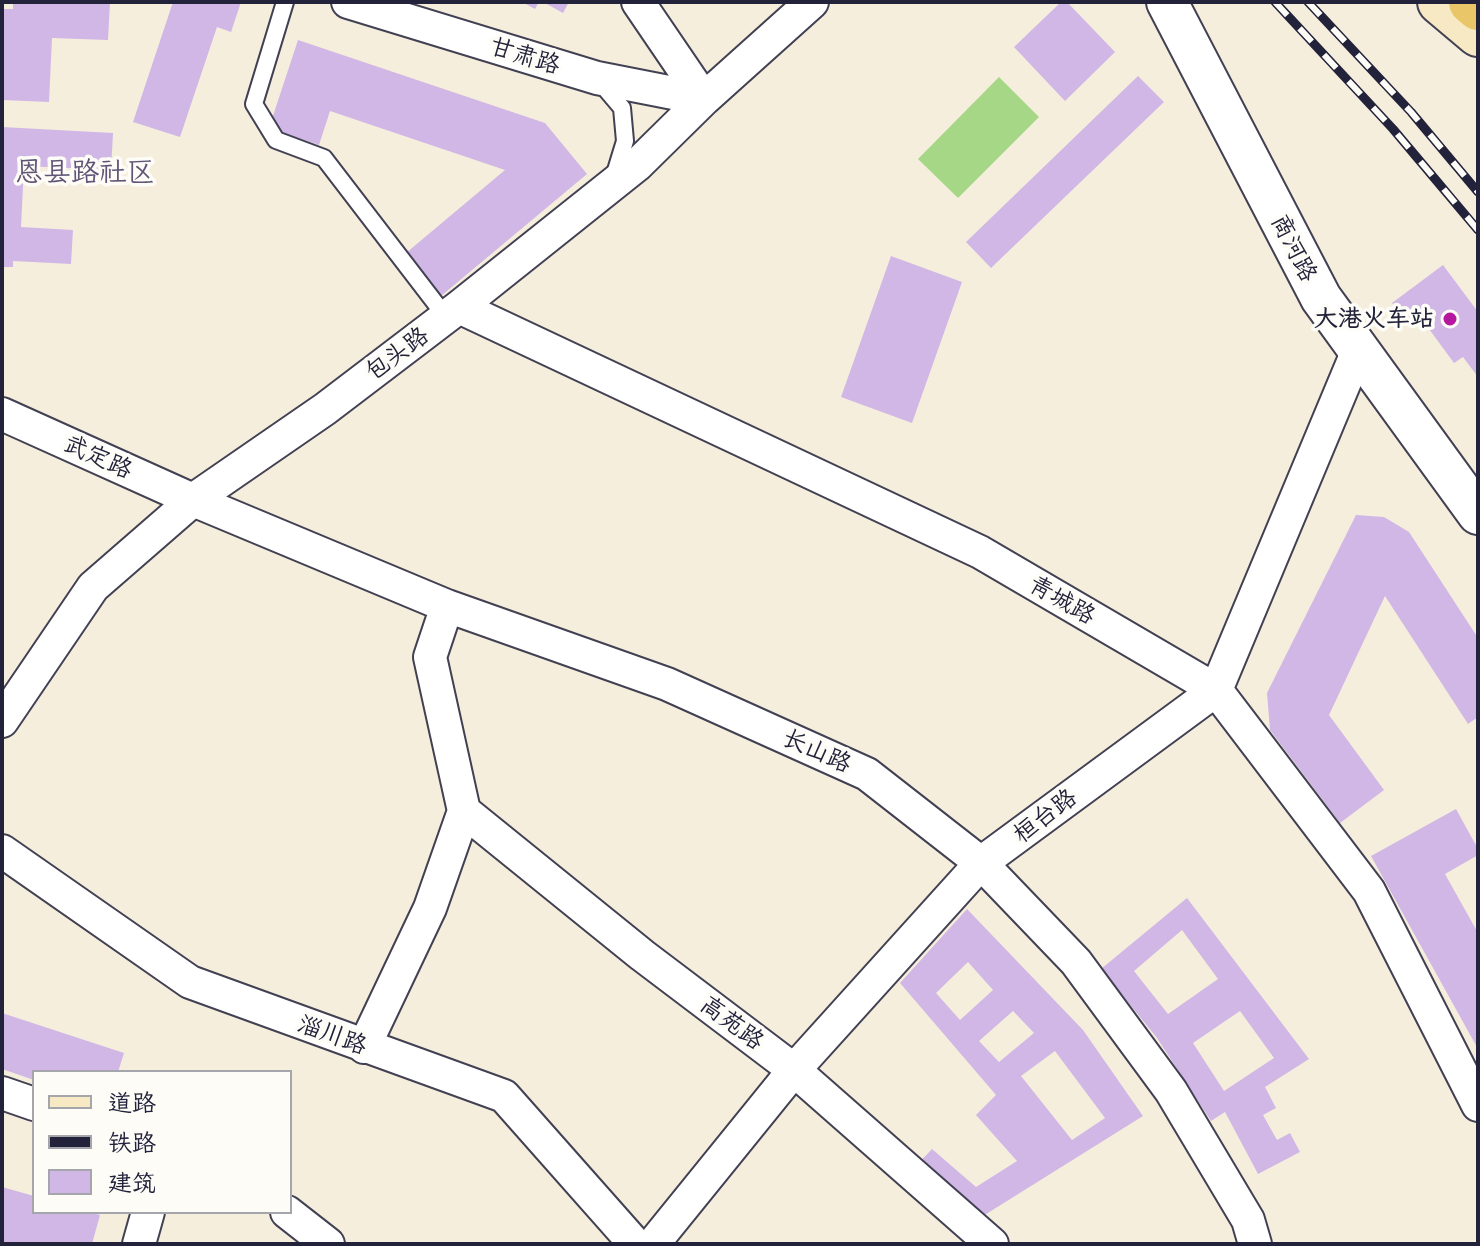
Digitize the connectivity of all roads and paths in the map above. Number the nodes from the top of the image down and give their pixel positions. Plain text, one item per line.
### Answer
1 (285, 2) edge
2 (348, 2) edge
3 (638, 2) edge
4 (812, 2) edge
5 (1167, 2) edge
6 (1440, 2) edge
7 (1471, 2) edge
8 (1478, 8) edge
9 (1478, 34) edge
10 (597, 78) junction
11 (704, 99) junction
12 (611, 185) junction
13 (452, 312) junction
14 (1359, 348) junction
15 (2, 414) edge
16 (193, 500) junction
17 (1478, 514) edge
18 (447, 606) junction
19 (1216, 690) junction
20 (2, 721) edge
21 (464, 811) junction
22 (2, 851) edge
23 (981, 863) junction
24 (364, 1047) junction
25 (794, 1070) junction
26 (2, 1093) edge
27 (32, 1103) edge
28 (1478, 1105) edge
29 (147, 1214) edge
30 (290, 1214) edge
31 (139, 1244) edge
32 (328, 1244) edge
33 (635, 1244) edge
34 (653, 1244) edge
35 (992, 1244) edge
36 (1255, 1244) edge

1 - 13 lane
2 - 10 street, 甘肃路
3 - 11 street
4 - 11 street, 包头路
5 - 14 street, 商河路
6 - 9 main road
7 - 8 highway
10 - 11 street, 甘肃路
10 - 12 lane
11 - 12 street, 包头路
12 - 13 street, 包头路
13 - 16 street, 包头路
13 - 19 street, 青城路
14 - 17 street, 商河路
14 - 19 street
15 - 16 street, 武定路
16 - 18 street, 长山路
16 - 20 street, 包头路
18 - 21 street
18 - 23 street, 长山路
19 - 23 street, 桓台路
19 - 28 street, 青城路
21 - 24 street
21 - 25 street, 高苑路
22 - 24 street, 淄川路
23 - 25 street, 桓台路
23 - 36 street, 长山路
24 - 33 street, 淄川路
25 - 34 street, 桓台路
25 - 35 street, 高苑路
26 - 27 street
29 - 31 street
30 - 32 street

